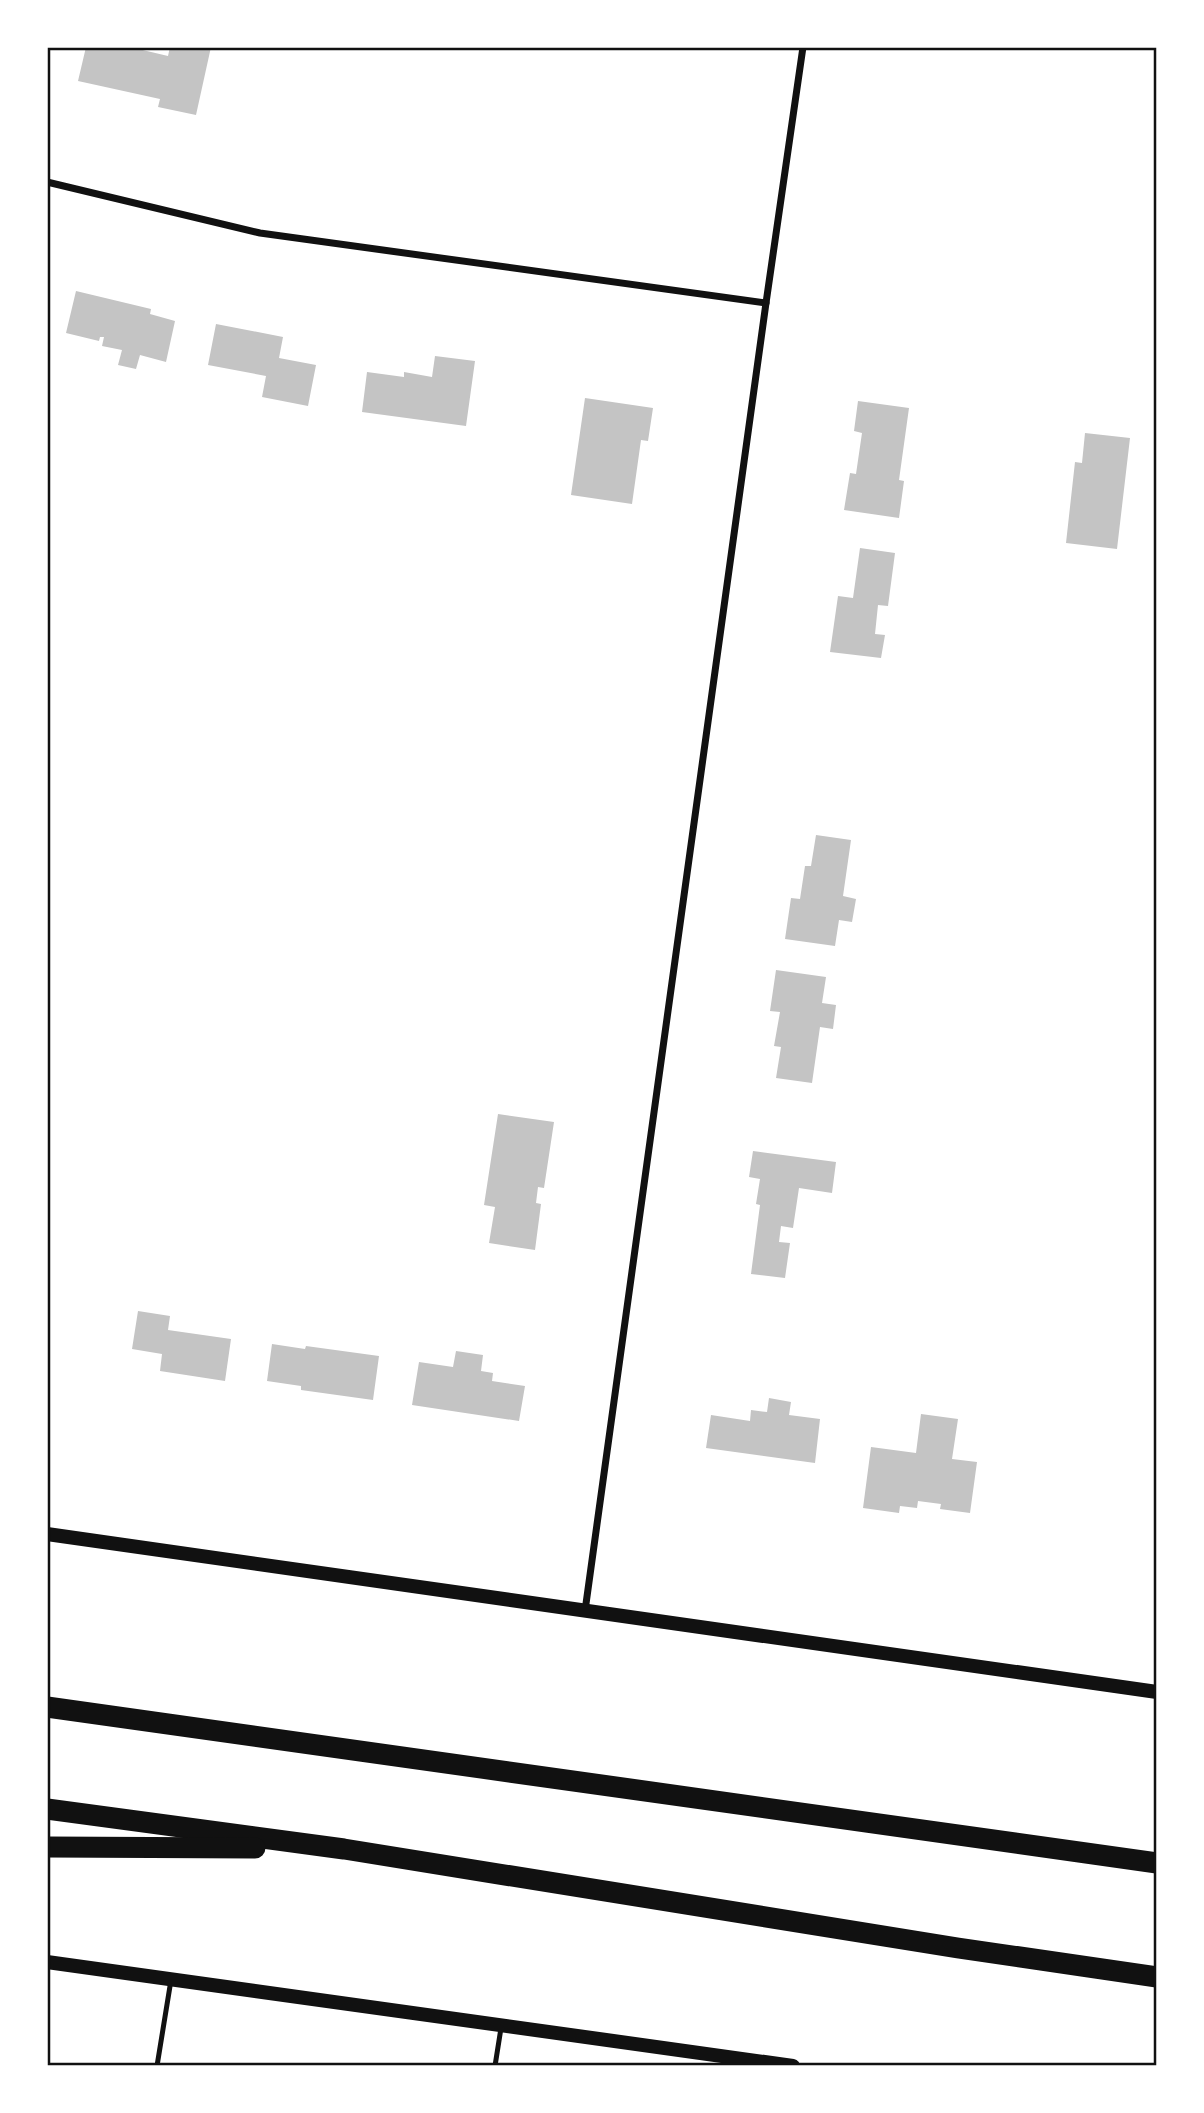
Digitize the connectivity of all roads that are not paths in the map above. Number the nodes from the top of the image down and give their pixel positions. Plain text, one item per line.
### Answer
1 (803, 47) edge
2 (47, 183) edge
3 (766, 303) junction
4 (47, 1534) edge
5 (585, 1612) junction
6 (1157, 1692) edge
7 (47, 1707) edge
8 (47, 1809) edge
9 (47, 1847) edge
10 (344, 1849) junction
11 (1157, 1863) edge
12 (47, 1962) edge
13 (1157, 1977) edge
14 (171, 1980) junction
15 (502, 2025) junction
16 (709, 2060) edge
17 (157, 2066) edge
18 (495, 2066) edge
19 (793, 2066) edge

1 - 3 street
2 - 3 street
3 - 5 street
4 - 5 main road
5 - 6 main road
7 - 11 highway
8 - 10 highway
9 - 10 highway
10 - 13 highway
12 - 14 main road
14 - 15 main road
14 - 17 lane
15 - 16 main road
15 - 18 lane
16 - 19 main road

